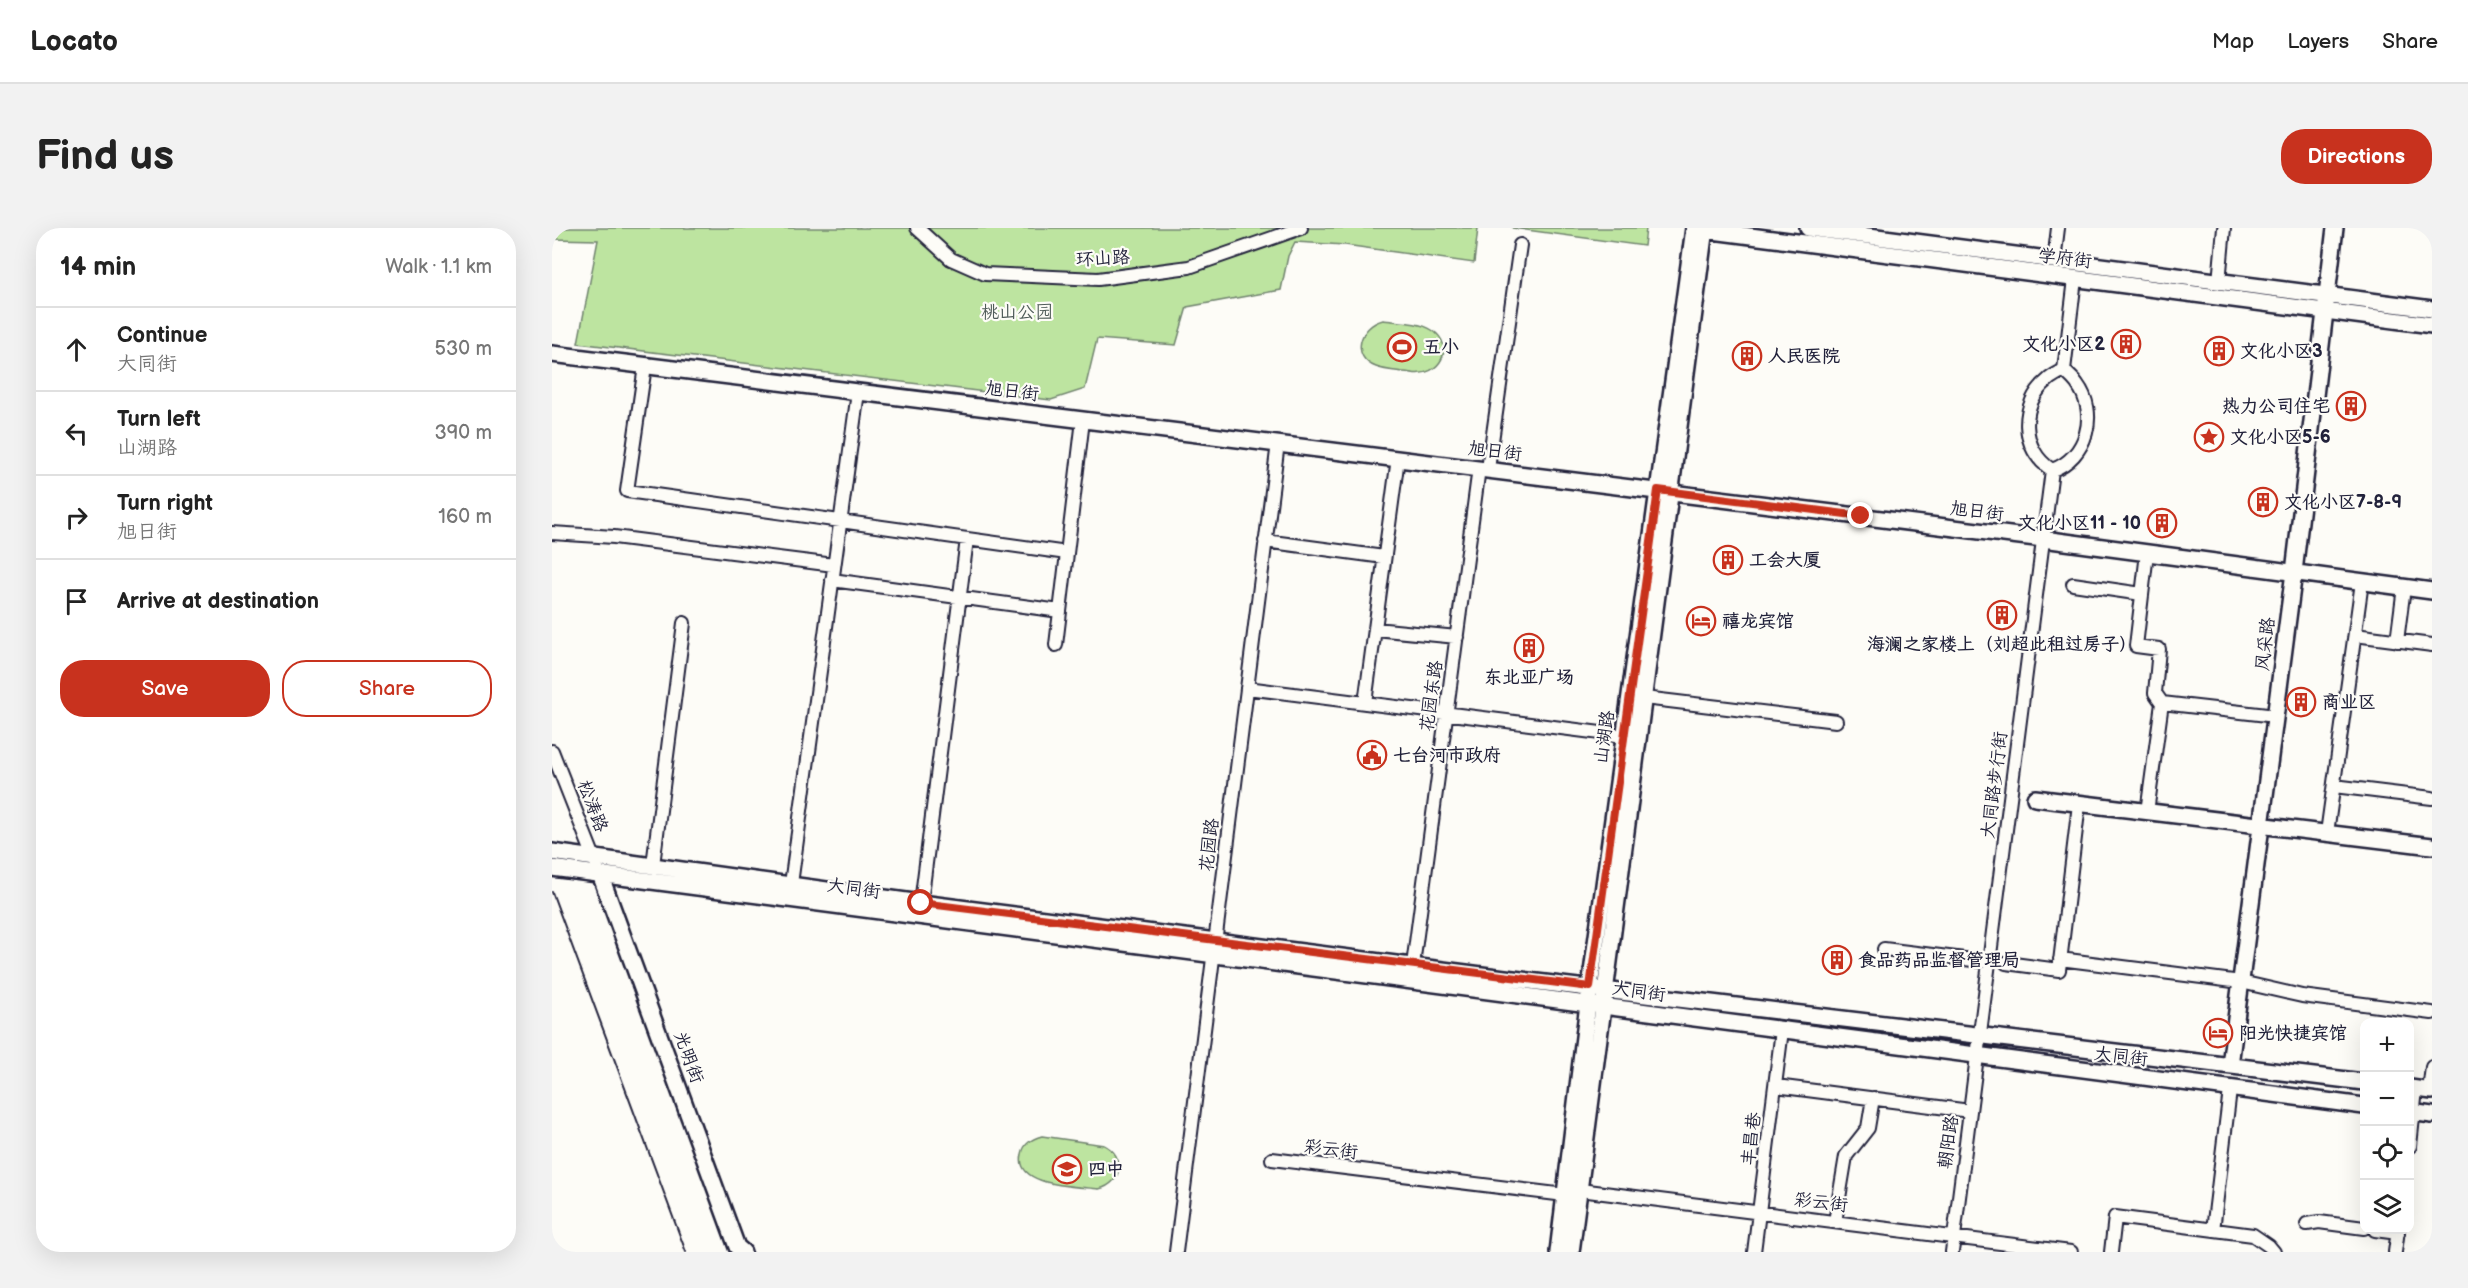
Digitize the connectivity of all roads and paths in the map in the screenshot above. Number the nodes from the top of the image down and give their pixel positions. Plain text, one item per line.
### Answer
1 (917, 228) edge
2 (1300, 228) edge
3 (1808, 228) edge
4 (2058, 228) edge
5 (2224, 228) edge
6 (2335, 228) edge
7 (1699, 229) edge
8 (1880, 233) edge
9 (1520, 245) dead end
10 (2054, 261) junction
11 (1998, 262) junction
12 (2075, 279) junction
13 (2218, 282) junction
14 (2326, 296) junction
15 (2432, 309) edge
16 (2326, 312) junction
17 (2432, 325) edge
18 (552, 354) edge
19 (645, 366) junction
20 (2064, 370) junction
21 (858, 392) junction
22 (1083, 420) junction
23 (1278, 444) junction
24 (1398, 458) junction
25 (1483, 469) junction
26 (2052, 470) junction
27 (1665, 491) junction
28 (840, 521) junction
29 (552, 533) edge
30 (2043, 538) junction
31 (967, 539) junction
32 (1266, 541) junction
33 (1067, 553) junction
34 (2147, 553) junction
35 (1384, 557) junction
36 (834, 565) junction
37 (2294, 572) junction
38 (832, 580) junction
39 (2362, 582) junction
40 (2073, 584) dead end
41 (2404, 587) junction
42 (2432, 591) edge
43 (2142, 594) junction
44 (960, 597) junction
45 (1060, 611) junction
46 (684, 623) dead end
47 (1375, 629) junction
48 (2355, 635) junction
49 (1456, 637) junction
50 (2397, 641) junction
51 (1056, 645) dead end
52 (2432, 645) edge
53 (1247, 688) junction
54 (1644, 698) junction
55 (2162, 702) junction
56 (1365, 703) junction
57 (1446, 713) junction
58 (2276, 716) junction
59 (1836, 722) dead end
60 (1632, 737) junction
61 (552, 751) edge
62 (2334, 786) junction
63 (2035, 798) dead end
64 (2432, 798) edge
65 (2079, 804) junction
66 (2147, 812) junction
67 (2261, 825) junction
68 (2327, 833) junction
69 (2432, 846) edge
70 (552, 852) edge
71 (594, 858) junction
72 (653, 865) junction
73 (552, 867) edge
74 (600, 874) junction
75 (791, 884) junction
76 (921, 903) junction
77 (1215, 939) junction
78 (1884, 949) dead end
79 (1213, 956) junction
80 (2060, 959) junction
81 (1989, 962) junction
82 (2006, 963) dead end
83 (1413, 965) junction
84 (2241, 982) junction
85 (1598, 988) junction
86 (1595, 1005) junction
87 (2432, 1013) edge
88 (1782, 1030) junction
89 (1980, 1036) junction
90 (1977, 1057) junction
91 (2230, 1065) junction
92 (2432, 1067) edge
93 (2360, 1081) edge
94 (1776, 1086) junction
95 (2230, 1090) junction
96 (2422, 1090) edge
97 (1873, 1098) junction
98 (2360, 1106) edge
99 (2414, 1108) edge
100 (1970, 1111) junction
101 (2414, 1112) edge
102 (2432, 1115) edge
103 (1272, 1159) dead end
104 (1570, 1191) junction
105 (1759, 1213) junction
106 (1835, 1222) junction
107 (2307, 1224) dead end
108 (2360, 1227) edge
109 (2213, 1230) junction
110 (2398, 1234) edge
111 (1954, 1237) junction
112 (742, 1252) edge
113 (1176, 1252) edge
114 (1558, 1252) edge
115 (1571, 1252) edge
116 (1754, 1252) edge
117 (1952, 1252) edge
118 (2071, 1252) edge
119 (2111, 1252) edge
120 (2274, 1252) edge
121 (2395, 1252) edge

1 - 2 street, 环山路
3 - 8 main road, 学府街
4 - 10 street
5 - 13 street
6 - 14 main road, 风采路
7 - 11 main road, 学府街
7 - 27 main road, 山湖路
8 - 11 main road, 学府街
9 - 25 street, 花园东路
10 - 11 main road, 学府街
10 - 13 main road, 学府街
11 - 12 main road, 学府街
12 - 16 main road, 学府街
12 - 20 street
13 - 14 main road, 学府街
14 - 15 main road, 学府街
14 - 16 main road, 风采路
16 - 17 main road, 学府街
16 - 37 main road, 风采路
18 - 19 main road, 旭日街
19 - 21 main road, 旭日街
19 - 28 street
20 - 26 street
20 - 26 street
21 - 22 main road, 旭日街
21 - 28 street
22 - 23 main road, 旭日街
22 - 33 street
23 - 24 main road, 旭日街
23 - 32 street, 花园路
24 - 25 main road, 旭日街
24 - 35 street
25 - 27 main road, 旭日街
25 - 49 street, 花园东路
26 - 30 street, 大同路步行街
27 - 30 main road, 旭日街
27 - 54 main road, 山湖路
27 - 60 main road, 山湖路
28 - 31 street
28 - 36 street
29 - 36 street
30 - 34 main road, 旭日街
30 - 81 street, 大同路步行街
31 - 33 street
31 - 44 street
32 - 35 street
32 - 53 street, 花园路
33 - 45 street
34 - 37 main road, 旭日街
34 - 43 street
35 - 47 street
36 - 38 street
37 - 39 main road, 旭日街
37 - 58 main road, 风采路
38 - 44 street
38 - 75 street
39 - 41 main road, 旭日街
39 - 48 street
40 - 43 street
41 - 42 main road, 旭日街
41 - 50 street
43 - 55 street
44 - 45 street
44 - 76 street
45 - 51 street
46 - 72 street
47 - 49 street
47 - 56 street
48 - 50 street
48 - 62 street
49 - 57 street, 花园东路
50 - 52 street
53 - 56 street
53 - 77 street, 花园路
54 - 59 street
54 - 60 main road, 山湖路
55 - 58 street
55 - 66 street
56 - 57 street
57 - 60 street
57 - 83 street, 花园东路
58 - 67 main road, 风采路
60 - 85 main road, 山湖路
61 - 71 street, 松涛路
62 - 64 street
62 - 68 street
63 - 65 main road
65 - 66 main road
65 - 80 street
66 - 67 main road
67 - 68 main road
67 - 84 main road, 风采路
68 - 69 main road
70 - 71 main road, 大同街
71 - 72 main road, 大同街
71 - 74 street, 松涛路
72 - 75 main road, 大同街
73 - 74 main road, 大同街
74 - 79 main road, 大同街
74 - 112 main road, 光明街
75 - 76 main road, 大同街
76 - 77 main road, 大同街
77 - 79 street, 花园路
77 - 83 main road, 大同街
78 - 81 street
79 - 86 main road, 大同街
79 - 113 street, 花园路
80 - 82 street
80 - 84 street
81 - 89 street, 大同路步行街
83 - 85 main road, 大同街
84 - 87 street
84 - 91 main road, 风采路
85 - 86 main road, 山湖路
85 - 89 main road, 大同街
86 - 88 main road, 大同街
86 - 104 main road, 山湖路
88 - 90 main road, 大同街
88 - 94 street, 丰昌巷
89 - 90 street, 朝阳路
89 - 91 main road, 大同街
90 - 95 main road, 大同街
90 - 100 street, 朝阳路
91 - 93 main road, 大同街
92 - 96 street
94 - 97 street
94 - 105 street, 丰昌巷
95 - 98 main road, 大同街
95 - 109 street
96 - 99 street
97 - 100 street
97 - 106 street
100 - 111 street, 朝阳路
101 - 102 main road
103 - 104 street, 彩云街
104 - 105 street, 彩云街
104 - 114 main road, 山湖路
104 - 115 main road, 山湖路
105 - 106 street, 彩云街
105 - 116 street, 丰昌巷
106 - 111 street, 彩云街
107 - 108 street
109 - 119 street
109 - 120 street
110 - 121 street
111 - 117 street, 朝阳路
111 - 118 street, 彩云街

